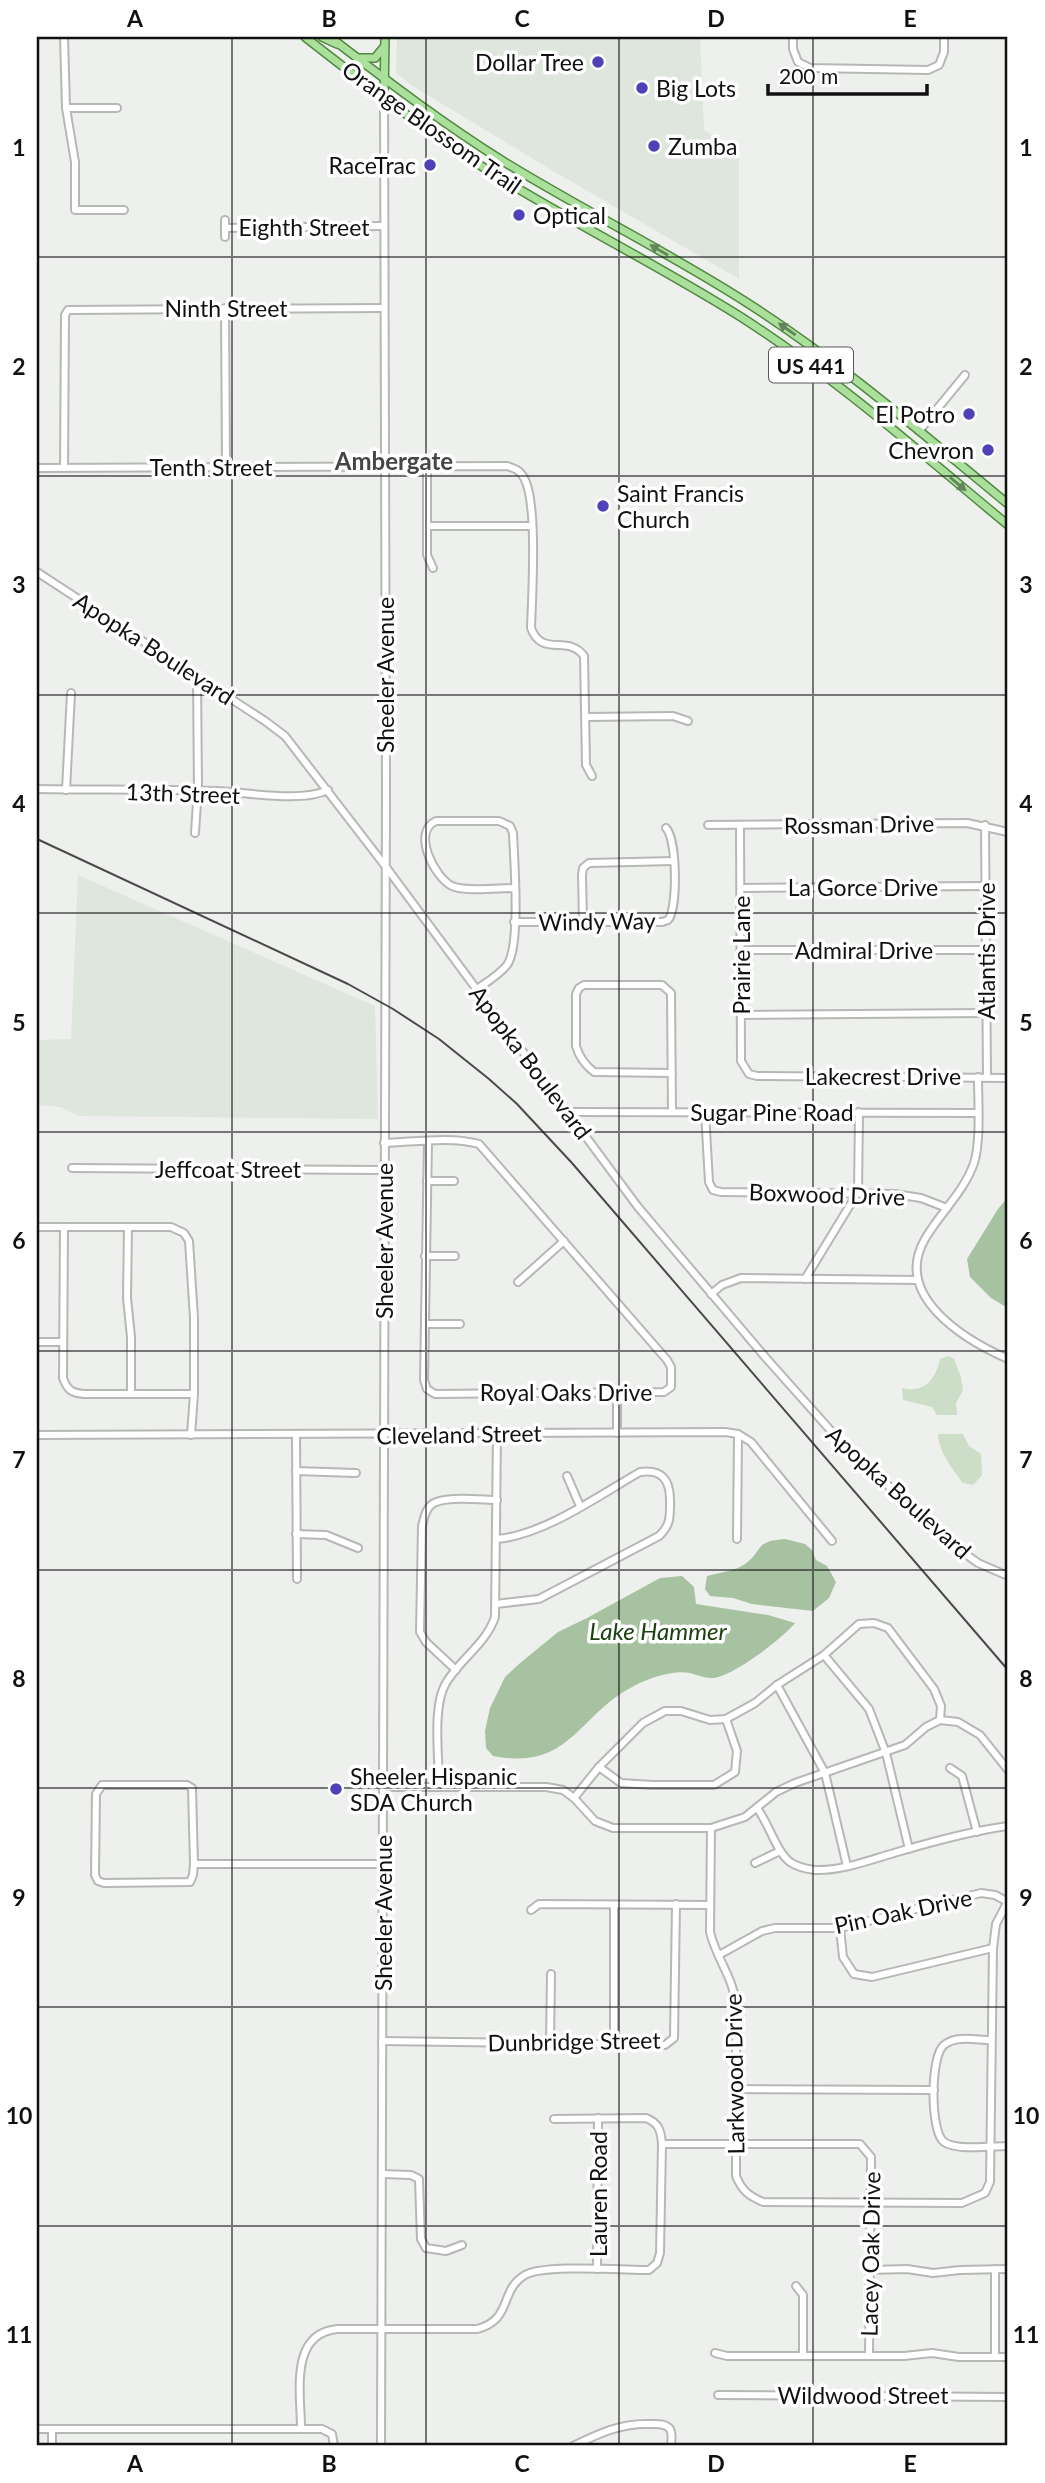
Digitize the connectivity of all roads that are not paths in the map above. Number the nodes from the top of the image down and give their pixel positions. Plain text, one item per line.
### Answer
1 (64, 37) edge
2 (305, 37) edge
3 (322, 37) edge
4 (330, 37) edge
5 (385, 37) edge
6 (793, 37) edge
7 (944, 37) edge
8 (341, 45) junction
9 (385, 46) junction
10 (356, 57) junction
11 (384, 80) junction
12 (384, 99) junction
13 (66, 108) junction
14 (117, 108) dead end
15 (459, 151) junction
16 (487, 151) junction
17 (505, 162) junction
18 (479, 164) junction
19 (124, 210) dead end
20 (604, 220) junction
21 (384, 226) junction
22 (598, 234) junction
23 (225, 237) dead end
24 (687, 267) junction
25 (679, 280) junction
26 (225, 307) junction
27 (384, 308) junction
28 (807, 343) junction
29 (799, 356) junction
30 (965, 375) dead end
31 (919, 431) junction
32 (909, 442) junction
33 (226, 466) junction
34 (384, 466) junction
35 (427, 466) junction
36 (37, 468) edge
37 (64, 468) junction
38 (1008, 504) edge
39 (1008, 525) edge
40 (427, 526) junction
41 (532, 526) junction
42 (433, 568) dead end
43 (39, 575) edge
44 (197, 676) junction
45 (71, 693) dead end
46 (586, 717) junction
47 (688, 721) dead end
48 (592, 776) dead end
49 (37, 789) edge
50 (66, 789) junction
51 (328, 790) junction
52 (197, 791) junction
53 (708, 825) dead end
54 (740, 825) junction
55 (985, 825) junction
56 (666, 828) dead end
57 (1008, 832) edge
58 (195, 833) dead end
59 (674, 861) junction
60 (386, 867) junction
61 (985, 886) junction
62 (514, 888) junction
63 (741, 888) junction
64 (514, 922) junction
65 (583, 922) junction
66 (742, 950) junction
67 (985, 950) junction
68 (477, 989) junction
69 (986, 1013) junction
70 (741, 1015) junction
71 (672, 1073) junction
72 (757, 1076) joint
73 (978, 1077) junction
74 (987, 1077) junction
75 (1008, 1078) edge
76 (567, 1112) junction
77 (672, 1112) junction
78 (705, 1112) junction
79 (859, 1112) junction
80 (978, 1113) junction
81 (428, 1141) junction
82 (384, 1143) junction
83 (72, 1168) dead end
84 (384, 1170) junction
85 (427, 1181) junction
86 (454, 1181) dead end
87 (858, 1192) junction
88 (947, 1208) junction
89 (37, 1227) edge
90 (64, 1227) junction
91 (128, 1227) junction
92 (564, 1241) junction
93 (425, 1256) junction
94 (455, 1256) dead end
95 (805, 1279) junction
96 (918, 1280) junction
97 (518, 1282) dead end
98 (711, 1293) junction
99 (425, 1324) junction
100 (460, 1324) dead end
101 (37, 1342) edge
102 (63, 1342) junction
103 (1008, 1359) edge
104 (617, 1392) junction
105 (131, 1394) junction
106 (194, 1394) junction
107 (497, 1433) junction
108 (617, 1433) junction
109 (738, 1434) junction
110 (37, 1435) edge
111 (191, 1435) junction
112 (296, 1435) junction
113 (383, 1435) junction
114 (296, 1471) junction
115 (356, 1473) dead end
116 (567, 1476) dead end
117 (497, 1500) junction
118 (580, 1506) junction
119 (296, 1534) junction
120 (497, 1539) junction
121 (737, 1539) dead end
122 (832, 1541) dead end
123 (358, 1548) dead end
124 (1008, 1576) edge
125 (297, 1579) dead end
126 (496, 1604) junction
127 (824, 1655) junction
128 (456, 1670) junction
129 (777, 1685) junction
130 (726, 1719) junction
131 (940, 1720) junction
132 (886, 1752) junction
133 (599, 1767) junction
134 (950, 1768) dead end
135 (1008, 1770) edge
136 (825, 1773) junction
137 (439, 1786) junction
138 (384, 1787) junction
139 (574, 1798) junction
140 (757, 1808) junction
141 (1008, 1826) edge
142 (711, 1828) junction
143 (977, 1832) junction
144 (909, 1849) junction
145 (780, 1851) junction
146 (755, 1863) dead end
147 (194, 1864) junction
148 (383, 1864) junction
149 (847, 1866) junction
150 (1008, 1901) edge
151 (676, 1904) junction
152 (614, 1905) junction
153 (710, 1906) junction
154 (531, 1910) dead end
155 (839, 1928) junction
156 (993, 1948) junction
157 (719, 1955) junction
158 (551, 1974) dead end
159 (991, 2040) junction
160 (382, 2041) junction
161 (551, 2044) junction
162 (614, 2044) junction
163 (737, 2089) junction
164 (934, 2090) junction
165 (598, 2118) junction
166 (554, 2119) dead end
167 (662, 2144) junction
168 (736, 2145) junction
169 (991, 2146) junction
170 (1008, 2146) edge
171 (382, 2174) junction
172 (871, 2203) junction
173 (462, 2245) dead end
174 (597, 2269) junction
175 (995, 2269) junction
176 (1008, 2269) edge
177 (869, 2270) junction
178 (796, 2286) dead end
179 (382, 2328) junction
180 (715, 2353) dead end
181 (803, 2356) junction
182 (869, 2356) junction
183 (995, 2357) junction
184 (1008, 2357) edge
185 (718, 2395) dead end
186 (1008, 2397) edge
187 (37, 2429) edge
188 (52, 2429) junction
189 (301, 2429) junction
190 (52, 2446) edge
191 (334, 2446) edge
192 (381, 2446) edge
193 (573, 2446) edge
194 (671, 2446) edge

1 - 13 street
2 - 12 main road, Orange Blossom Trail / US 441
3 - 8 main road
4 - 8 main road, Orange Blossom Trail / US 441
5 - 9 main road, Sheeler Avenue
6 - 7 street
8 - 10 main road, Orange Blossom Trail / US 441
9 - 10 main road
9 - 11 main road, Sheeler Avenue
10 - 11 main road, Orange Blossom Trail / US 441
11 - 12 main road, Sheeler Avenue
11 - 16 main road, Orange Blossom Trail / US 441
12 - 15 main road, Orange Blossom Trail / US 441
12 - 21 street, Sheeler Avenue
13 - 14 street
13 - 19 street
15 - 16 main road
15 - 18 main road, Orange Blossom Trail / US 441
16 - 17 main road, Orange Blossom Trail / US 441
17 - 18 main road
17 - 20 main road, Orange Blossom Trail / US 441
18 - 22 main road, Orange Blossom Trail / US 441
20 - 22 main road
24 -> 20 main road, Orange Blossom Trail / US 441
21 - 23 street, Eighth Street
21 - 27 street, Sheeler Avenue
22 - 25 main road, Orange Blossom Trail / US 441
24 - 25 main road
28 -> 24 main road, Orange Blossom Trail / US 441
25 - 29 main road, Orange Blossom Trail / US 441
26 - 27 street, Ninth Street
26 - 33 street
26 - 37 street, Ninth Street
27 - 34 street, Sheeler Avenue
28 - 29 main road
28 - 31 main road, Orange Blossom Trail / US 441
29 - 32 main road, Orange Blossom Trail / US 441
30 - 31 street
31 - 32 main road
31 - 38 main road, Orange Blossom Trail / US 441
32 -> 39 main road, Orange Blossom Trail / US 441
33 - 34 street, Tenth Street
33 - 37 street, Tenth Street
34 - 35 street, Tenth Street
34 - 60 street, Sheeler Avenue
35 - 40 street
35 - 41 street, Tenth Street
36 - 37 street, Tenth Street
40 - 41 street
40 - 42 street
41 - 46 street
43 - 44 street, Apopka Boulevard
44 - 51 street, Apopka Boulevard
44 - 52 street
45 - 50 street
46 - 47 street
46 - 48 street
49 - 50 street, 13th Street
50 - 52 street, 13th Street
51 - 52 street, 13th Street
51 - 60 street, Apopka Boulevard
52 - 58 street
53 - 54 street, Rossman Drive
54 - 55 street, Rossman Drive
54 - 63 street, Prairie Lane
55 - 57 street, Rossman Drive
55 - 61 street, Atlantis Drive
56 - 59 street, Windy Way
59 - 65 street, Windy Way
59 - 65 street
60 - 68 street, Apopka Boulevard
60 - 82 street, Sheeler Avenue
61 - 63 street, La Gorce Drive
61 - 67 street, Atlantis Drive
62 - 62 street
62 - 64 street
63 - 66 street, Prairie Lane
64 - 65 street, Windy Way
64 - 68 street
66 - 67 street, Admiral Drive
66 - 70 street, Prairie Lane
67 - 69 street, Atlantis Drive
68 - 76 street, Apopka Boulevard
69 - 70 street
69 - 74 street, Atlantis Drive
70 - 72 street, Prairie Lane
71 - 71 street
71 - 77 street
72 - 73 street, Lakecrest Drive
73 - 74 street, Lakecrest Drive
73 - 80 street
74 - 75 street, Lakecrest Drive
76 - 77 street, Sugar Pine Road
76 - 98 street, Apopka Boulevard
77 - 78 street, Sugar Pine Road
78 - 79 street, Sugar Pine Road
78 - 87 street, Boxwood Drive
79 - 80 street, Sugar Pine Road
79 - 87 street
80 - 88 street
81 - 82 street, Royal Oaks Drive
81 - 85 street, Royal Oaks Drive
81 - 92 street, Royal Oaks Drive
82 - 84 street, Sheeler Avenue
83 - 84 street, Jeffcoat Street
84 - 113 street, Sheeler Avenue
85 - 86 street
85 - 93 street, Royal Oaks Drive
87 - 88 street, Boxwood Drive
87 - 95 street
88 - 96 street
89 - 90 street
90 - 91 street
90 - 102 street
91 - 105 street
91 - 106 street
92 - 97 street
92 - 104 street, Royal Oaks Drive
93 - 94 street
93 - 99 street, Royal Oaks Drive
95 - 96 street
95 - 98 street
96 - 103 street
98 - 124 street, Apopka Boulevard
99 - 100 street
99 - 104 street, Royal Oaks Drive
101 - 102 street
102 - 105 street
104 - 108 street
105 - 106 street
106 - 111 street
107 - 108 street, Cleveland Street
107 - 113 street, Cleveland Street
107 - 117 street
108 - 109 street, Cleveland Street
109 - 121 street
109 - 122 street
110 - 111 street, Cleveland Street
111 - 112 street, Cleveland Street
112 - 113 street, Cleveland Street
112 - 114 street
113 - 138 street, Sheeler Avenue
114 - 115 street
114 - 119 street
116 - 118 street
117 - 120 street
117 - 128 street
118 - 120 street
118 - 126 street
119 - 123 street
119 - 125 street
120 - 126 street
126 - 128 street
127 - 129 street
127 - 131 street
127 - 132 street
128 - 137 street
129 - 130 street
129 - 136 street
130 - 133 street
130 - 133 street
131 - 132 street
131 - 135 street
132 - 136 street
132 - 144 street
133 - 139 street
134 - 143 street
136 - 140 street
136 - 149 street
137 - 138 street
137 - 139 street
138 - 148 street, Sheeler Avenue
139 - 142 street
140 - 142 street
140 - 145 street
141 - 143 street
142 - 153 street, Larkwood Drive
143 - 144 street
144 - 149 street
145 - 146 street
145 - 149 street
147 - 147 street
147 - 148 street
148 - 160 street, Sheeler Avenue
150 - 155 street, Pin Oak Drive
150 - 156 street
151 - 152 street
151 - 153 street
151 - 162 street, Dunbridge Street
152 - 154 street
152 - 162 street
153 - 157 street, Larkwood Drive
155 - 156 street
155 - 157 street, Pin Oak Drive
156 - 159 street
157 - 163 street, Larkwood Drive
158 - 161 street
159 - 164 street
159 - 169 street
160 - 161 street, Dunbridge Street
160 - 171 street, Sheeler Avenue
161 - 162 street, Dunbridge Street
163 - 164 street
163 - 168 street, Larkwood Drive
164 - 169 street
165 - 166 street
165 - 167 street
165 - 174 street, Lauren Road
167 - 168 street, Lacey Oak Drive
167 - 174 street
168 - 172 street, Larkwood Drive
168 - 172 street, Lacey Oak Drive
169 - 170 street
169 - 172 street
171 - 173 street
171 - 179 street, Sheeler Avenue
172 - 177 street, Lacey Oak Drive
174 - 179 street
175 - 176 street
175 - 177 street
175 - 183 street
177 - 182 street, Lacey Oak Drive
178 - 181 street
179 - 189 street
179 - 192 street, Sheeler Avenue
180 - 181 street
181 - 182 street
182 - 183 street
183 - 184 street
185 - 186 street, Wildwood Street
187 - 188 street
188 - 189 street
188 - 190 street
189 - 191 street
193 - 194 street

